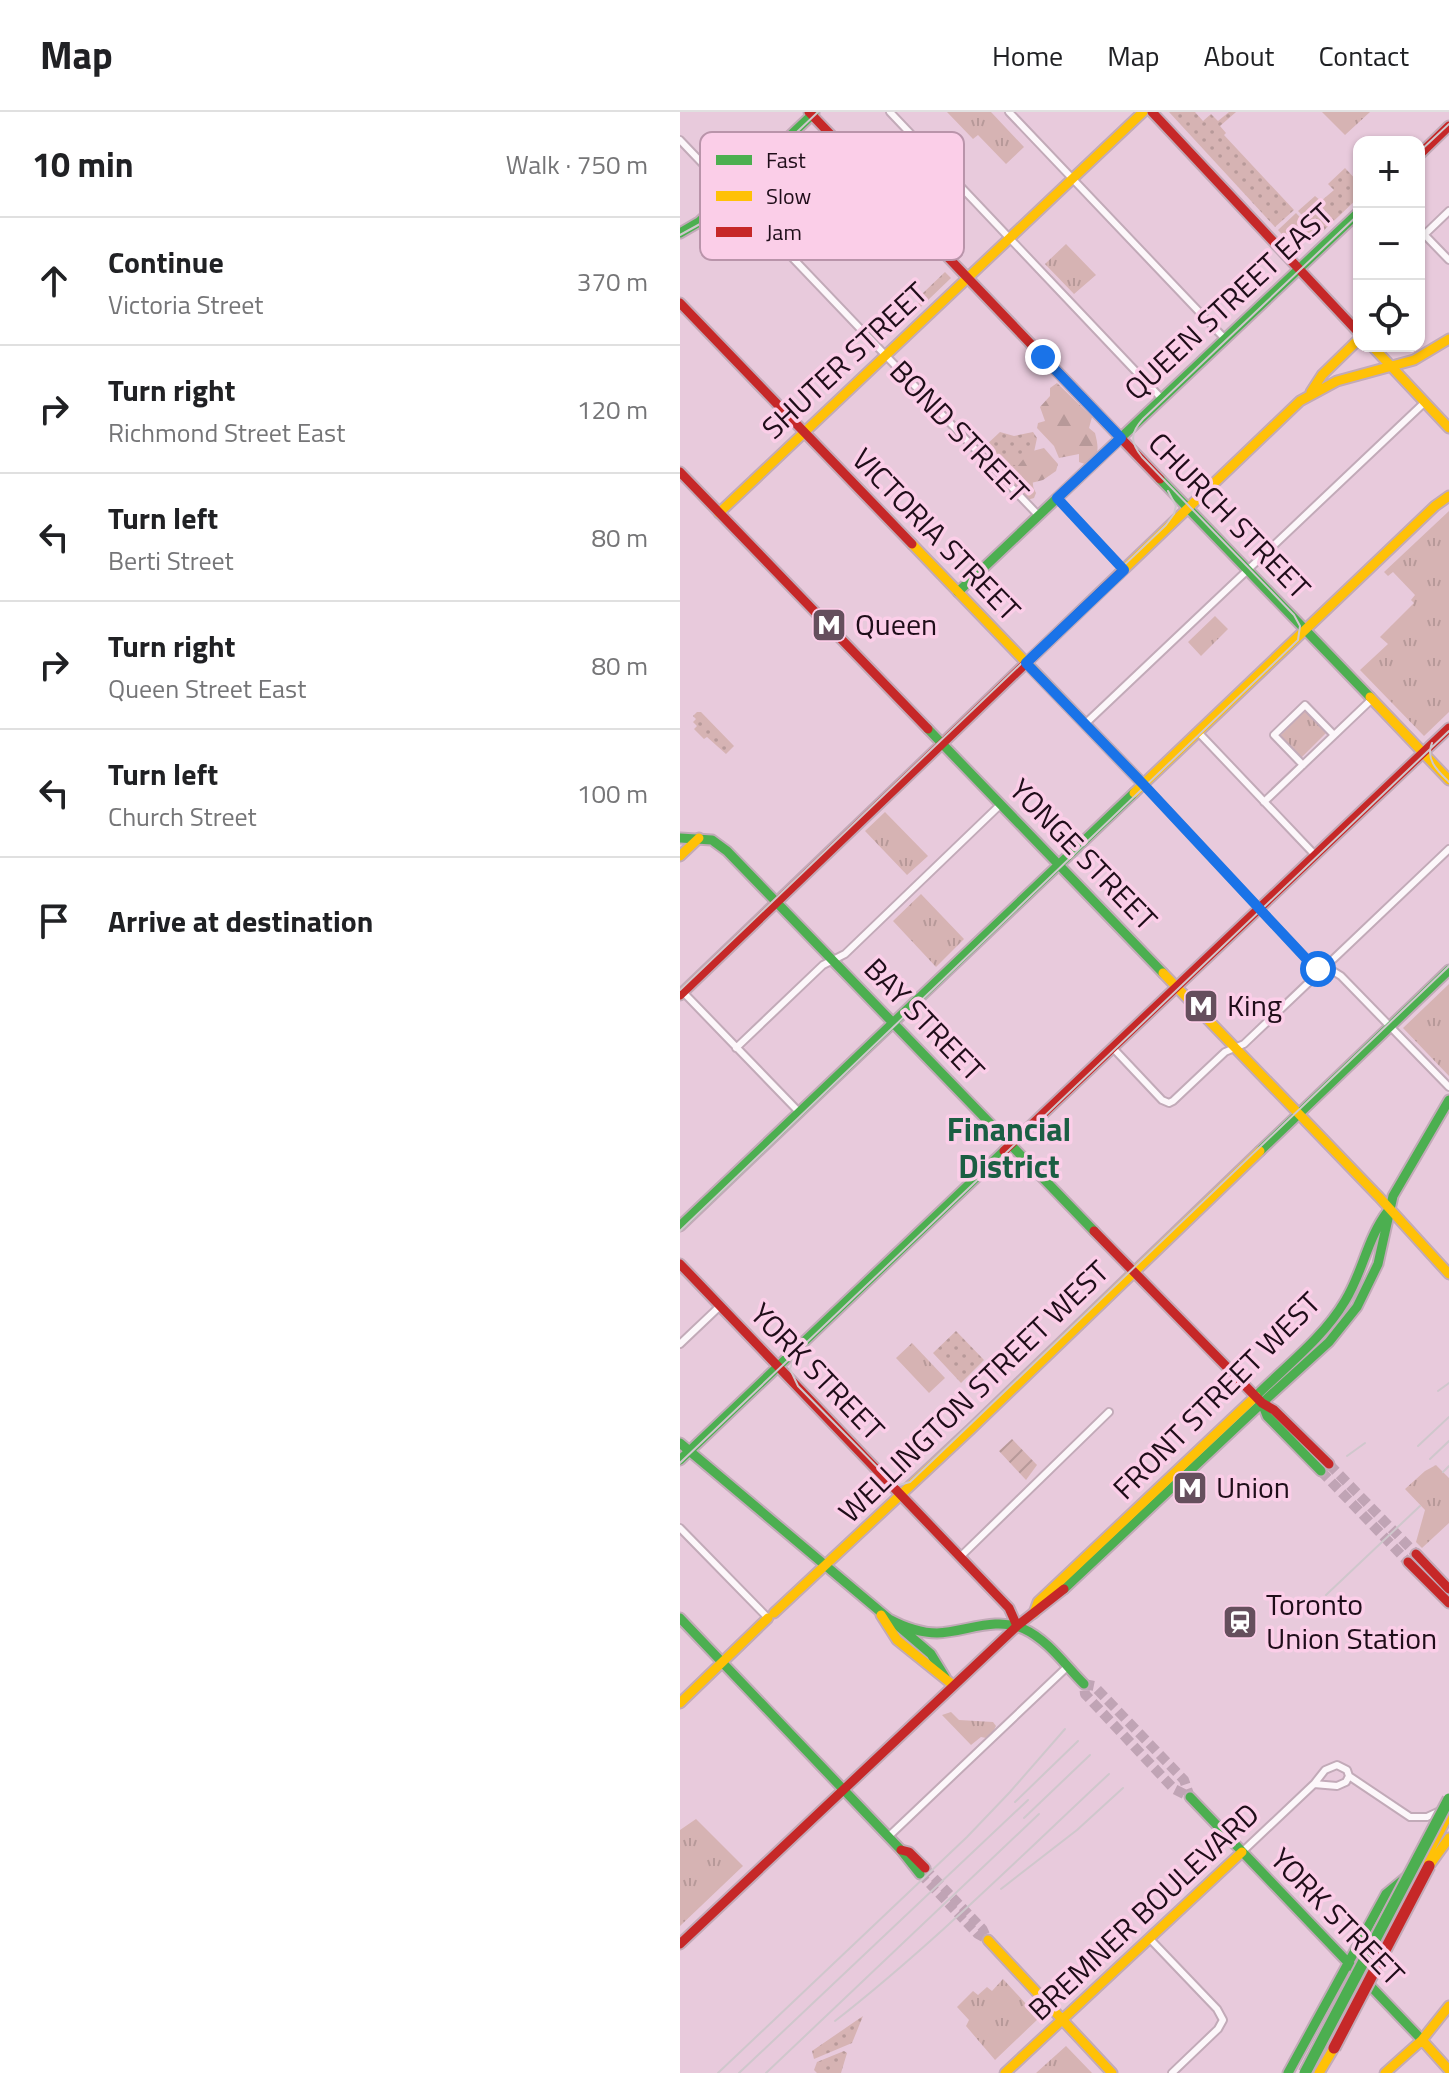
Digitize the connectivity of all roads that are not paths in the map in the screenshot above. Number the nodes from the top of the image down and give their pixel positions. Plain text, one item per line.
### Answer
1 (890, 112) edge
2 (1009, 112) edge
3 (1143, 112) edge
4 (1152, 112) edge
5 (812, 113) edge
6 (1449, 126) edge
7 (792, 132) edge
8 (830, 132) edge
9 (909, 132) edge
10 (680, 140) edge
11 (1425, 149) edge
12 (700, 162) edge
13 (1072, 179) junction
14 (964, 190) edge
15 (1449, 211) edge
16 (1353, 218) edge
17 (700, 221) edge
18 (1425, 230) edge
19 (680, 233) edge
20 (1425, 235) edge
21 (1010, 239) junction
22 (794, 260) edge
23 (951, 260) edge
24 (1449, 260) edge
25 (1298, 270) junction
26 (968, 278) junction
27 (680, 303) edge
28 (1353, 330) edge
29 (1225, 339) junction
30 (1449, 339) edge
31 (1353, 342) edge
32 (1378, 352) edge
33 (885, 355) junction
34 (1392, 367) junction
35 (1311, 392) junction
36 (1162, 399) junction
37 (1425, 402) junction
38 (1449, 428) edge
39 (804, 432) junction
40 (1121, 438) junction
41 (680, 472) edge
42 (1449, 496) edge
43 (1057, 498) junction
44 (1188, 509) junction
45 (719, 513) junction
46 (1039, 516) junction
47 (1124, 570) junction
48 (1247, 570) junction
49 (958, 592) junction
50 (1306, 630) junction
51 (1026, 663) junction
52 (1372, 699) junction
53 (1085, 724) junction
54 (1449, 728) edge
55 (1198, 732) junction
56 (1334, 735) junction
57 (941, 743) junction
58 (1423, 753) junction
59 (1303, 765) junction
60 (1449, 780) edge
61 (1143, 784) junction
62 (1264, 802) junction
63 (1001, 804) junction
64 (680, 838) edge
65 (699, 838) junction
66 (1449, 849) edge
67 (1315, 855) junction
68 (680, 856) edge
69 (1059, 865) junction
70 (777, 901) junction
71 (1259, 908) junction
72 (833, 960) junction
73 (1324, 969) junction
74 (1449, 970) edge
75 (1176, 986) junction
76 (682, 993) edge
77 (892, 1023) junction
78 (1391, 1026) junction
79 (1112, 1047) junction
80 (736, 1048) junction
81 (1235, 1048) junction
82 (1449, 1087) edge
83 (1449, 1100) edge
84 (799, 1112) junction
85 (1299, 1114) junction
86 (1010, 1145) junction
87 (1389, 1209) junction
88 (680, 1226) edge
89 (680, 1264) edge
90 (1370, 1266) junction
91 (1134, 1273) junction
92 (1449, 1274) edge
93 (720, 1306) junction
94 (1320, 1333) junction
95 (1329, 1342) junction
96 (680, 1344) edge
97 (778, 1367) junction
98 (1259, 1399) junction
99 (1109, 1412) dead end
100 (685, 1447) edge
101 (680, 1460) edge
102 (1325, 1467) tunnel mouth
103 (900, 1494) junction
104 (680, 1528) edge
105 (960, 1557) junction
106 (824, 1566) junction
107 (1449, 1589) edge
108 (1449, 1603) edge
109 (880, 1613) junction
110 (771, 1615) junction
111 (680, 1618) edge
112 (895, 1623) junction
113 (1017, 1626) junction
114 (722, 1662) junction
115 (1067, 1667) junction
116 (949, 1681) junction
117 (1084, 1684) tunnel mouth
118 (680, 1703) edge
119 (1349, 1776) junction
120 (1314, 1784) junction
121 (843, 1790) junction
122 (1190, 1797) dead end
123 (1449, 1799) edge
124 (1449, 1807) edge
125 (1449, 1814) edge
126 (1449, 1828) edge
127 (888, 1837) junction
128 (1449, 1838) edge
129 (1242, 1852) junction
130 (1426, 1865) junction
131 (922, 1871) tunnel mouth
132 (1150, 1939) junction
133 (988, 1940) dead end
134 (680, 1944) edge
135 (1348, 1962) junction
136 (1361, 1978) junction
137 (1449, 2006) edge
138 (1064, 2021) junction
139 (1422, 2040) junction
140 (1449, 2070) edge
141 (1005, 2073) edge
142 (1112, 2073) edge
143 (1172, 2073) edge
144 (1288, 2073) edge
145 (1307, 2073) edge
146 (1321, 2073) edge
147 (1385, 2073) edge

1 - 9 street
2 - 13 street
3 - 13 main road, SHUTER STREET
4 - 25 main road
5 - 7 main road
5 - 8 main road, CHURCH STREET
6 - 11 main road
10 - 12 street, BOND STREET
13 - 21 main road, SHUTER STREET
13 - 29 street
14 - 21 street
15 - 18 street
16 - 25 main road, QUEEN STREET EAST
17 - 19 main road
20 - 24 street
21 - 26 main road, SHUTER STREET
21 - 36 street
22 - 33 street, BOND STREET
23 - 26 main road, CHURCH STREET
25 - 28 main road
25 - 29 main road, QUEEN STREET EAST
26 - 33 main road, SHUTER STREET
26 - 40 main road, CHURCH STREET
27 - 39 main road, VICTORIA STREET
29 - 36 main road, QUEEN STREET EAST
30 - 34 main road
31 - 35 main road
32 - 34 main road
33 - 39 main road, SHUTER STREET
33 - 46 street, BOND STREET
34 - 35 main road
34 - 37 main road
35 - 44 main road
36 - 40 main road, QUEEN STREET EAST
37 - 38 main road
37 - 48 street
39 - 45 main road, SHUTER STREET
39 - 49 main road, VICTORIA STREET
40 - 43 main road, QUEEN STREET EAST
40 - 44 main road, CHURCH STREET
41 - 45 main road, YONGE STREET
42 - 50 main road
43 - 46 main road, QUEEN STREET EAST
43 - 47 street
44 - 47 main road
44 - 48 main road, CHURCH STREET
45 - 57 main road, YONGE STREET
46 - 49 main road, QUEEN STREET EAST
47 - 51 main road
48 - 50 main road, CHURCH STREET
48 - 53 street
49 - 51 main road, VICTORIA STREET
50 - 52 main road, CHURCH STREET
50 - 55 main road
51 - 53 main road, VICTORIA STREET
51 - 57 main road
52 - 56 street
52 - 58 main road, CHURCH STREET
53 - 61 main road, VICTORIA STREET
54 - 58 main road
55 - 61 main road
55 - 62 street
56 - 59 street
56 - 59 street
57 - 63 main road, YONGE STREET
57 - 70 main road
58 - 60 main road, CHURCH STREET
58 - 67 main road
59 - 62 street
61 - 69 main road
61 - 71 street, VICTORIA STREET
62 - 67 street
63 - 69 main road, YONGE STREET
63 - 72 street
64 - 65 main road, BAY STREET
65 - 68 main road
65 - 70 main road, BAY STREET
66 - 73 street
67 - 71 main road
69 - 75 main road, YONGE STREET
69 - 77 main road
70 - 72 main road, BAY STREET
70 - 76 main road
71 - 73 street, VICTORIA STREET
71 - 75 main road
72 - 77 main road, BAY STREET
72 - 80 street
73 - 78 street, VICTORIA STREET
73 - 81 street
74 - 78 main road, WELLINGTON STREET WEST
75 - 79 main road
75 - 81 main road, YONGE STREET
76 - 80 street
77 - 84 main road
77 - 86 main road, BAY STREET
78 - 82 street, VICTORIA STREET
78 - 85 main road, WELLINGTON STREET WEST
79 - 81 street
79 - 86 main road
80 - 84 street
81 - 85 main road, YONGE STREET
83 - 87 main road, FRONT STREET WEST
84 - 88 main road
85 - 87 main road, YONGE STREET
85 - 91 main road, WELLINGTON STREET WEST
86 - 91 main road, BAY STREET
86 - 97 main road
87 - 90 main road, FRONT STREET WEST
87 - 92 main road, YONGE STREET
89 - 93 main road, YORK STREET
90 - 94 main road, FRONT STREET WEST
90 - 95 main road, FRONT STREET WEST
91 - 98 main road, BAY STREET
91 - 103 main road, WELLINGTON STREET WEST
93 - 96 street
93 - 97 main road, YORK STREET
94 - 95 main road
94 - 98 main road, FRONT STREET WEST
95 - 98 main road, FRONT STREET WEST
97 - 100 main road
97 - 103 main road, YORK STREET
98 - 102 main road, BAY STREET
98 - 113 main road, FRONT STREET WEST
99 - 105 street
100 - 101 main road
100 - 106 main road
103 - 105 main road, YORK STREET
103 - 106 main road, WELLINGTON STREET WEST
104 - 110 street
105 - 113 main road, YORK STREET
106 - 109 main road
106 - 110 main road, WELLINGTON STREET WEST
107 - 108 main road
109 - 112 main road
109 - 116 main road
110 - 114 main road, WELLINGTON STREET WEST
111 - 114 main road
112 - 113 main road
112 - 116 main road
113 - 115 main road, YORK STREET
113 - 116 main road, FRONT STREET WEST
114 - 118 main road, WELLINGTON STREET WEST
114 - 121 main road
115 - 117 main road, YORK STREET
115 - 127 street
116 - 121 main road, FRONT STREET WEST
119 - 120 street
119 - 120 street, BREMNER BOULEVARD
119 - 124 street
120 - 129 street, BREMNER BOULEVARD
121 - 127 main road
121 - 134 main road, FRONT STREET WEST
122 - 129 main road, YORK STREET
123 - 145 main road, bridge
125 - 130 main road
126 - 130 main road
127 - 131 main road
128 - 130 main road
129 - 132 main road, BREMNER BOULEVARD
129 - 135 main road, YORK STREET
130 - 135 main road
130 - 136 main road
130 - 146 main road, bridge
132 - 138 main road, BREMNER BOULEVARD
132 - 143 street
133 - 138 main road
135 - 136 main road, YORK STREET
135 - 144 main road
136 - 139 main road, YORK STREET
136 - 145 main road
137 - 139 main road
138 - 141 main road, BREMNER BOULEVARD
138 - 142 main road
139 - 140 main road, YORK STREET
139 - 147 main road

